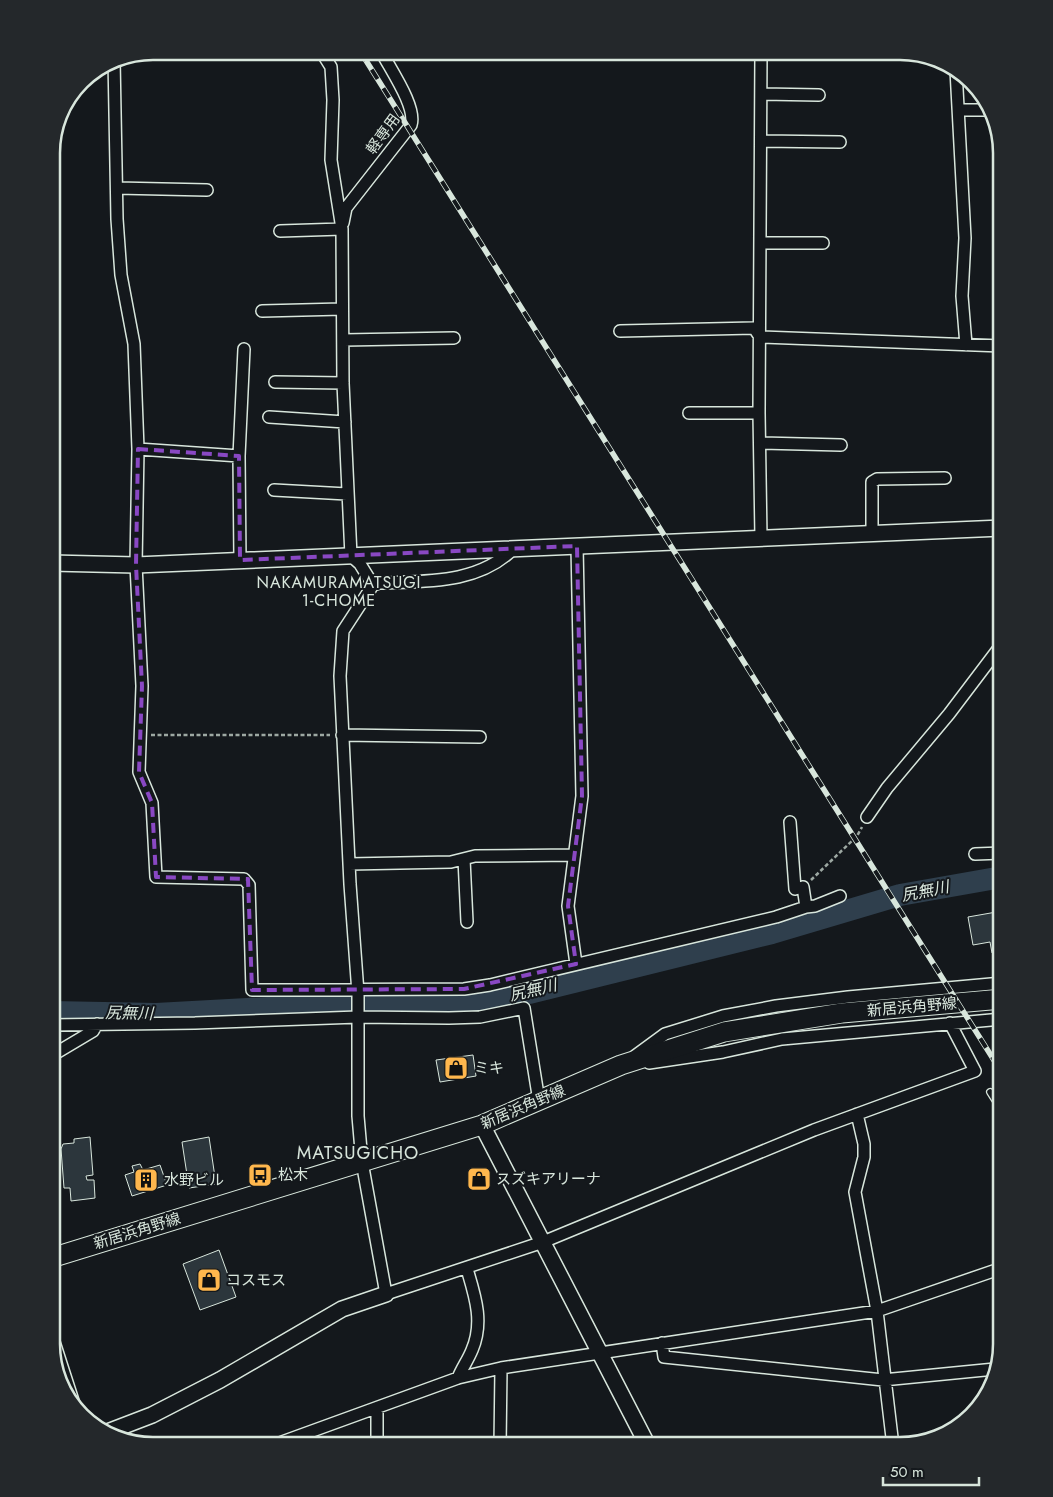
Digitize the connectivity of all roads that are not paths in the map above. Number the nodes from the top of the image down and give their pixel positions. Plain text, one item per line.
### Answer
1 (327, 60) edge
2 (386, 60) edge
3 (761, 60) edge
4 (114, 69) edge
5 (957, 80) edge
6 (762, 94) junction
7 (820, 95) dead end
8 (959, 110) junction
9 (982, 110) edge
10 (762, 141) junction
11 (840, 142) dead end
12 (117, 188) junction
13 (207, 190) dead end
14 (342, 230) junction
15 (280, 231) dead end
16 (761, 242) junction
17 (824, 243) dead end
18 (342, 309) junction
19 (262, 311) dead end
20 (620, 331) dead end
21 (760, 337) junction
22 (454, 338) dead end
23 (344, 340) junction
24 (966, 345) junction
25 (993, 346) edge
26 (244, 349) dead end
27 (275, 382) dead end
28 (344, 383) junction
29 (689, 413) dead end
30 (759, 413) junction
31 (269, 417) dead end
32 (345, 422) junction
33 (760, 443) junction
34 (841, 444) dead end
35 (138, 449) junction
36 (239, 456) junction
37 (945, 478) dead end
38 (274, 490) dead end
39 (347, 494) junction
40 (993, 528) edge
41 (872, 533) junction
42 (761, 538) junction
43 (577, 546) junction
44 (513, 549) junction
45 (351, 556) junction
46 (240, 560) junction
47 (60, 563) edge
48 (136, 566) junction
49 (373, 585) junction
50 (993, 656) edge
51 (342, 735) junction
52 (480, 737) dead end
53 (867, 817) road end
54 (790, 822) dead end
55 (993, 853) edge
56 (975, 854) dead end
57 (573, 855) junction
58 (464, 859) junction
59 (349, 864) junction
60 (840, 896) dead end
61 (806, 906) junction
62 (467, 922) dead end
63 (576, 964) junction
64 (993, 984) edge
65 (358, 991) junction
66 (993, 1000) edge
67 (358, 1015) junction
68 (993, 1020) edge
69 (60, 1024) edge
70 (97, 1024) junction
71 (950, 1024) junction
72 (60, 1051) edge
73 (621, 1065) junction
74 (990, 1092) dead end
75 (993, 1097) edge
76 (539, 1101) junction
77 (857, 1114) junction
78 (482, 1126) junction
79 (362, 1162) junction
80 (543, 1242) junction
81 (60, 1255) edge
82 (466, 1269) junction
83 (993, 1271) edge
84 (386, 1294) junction
85 (877, 1311) junction
86 (662, 1343) junction
87 (599, 1352) junction
88 (501, 1368) junction
89 (989, 1370) edge
90 (458, 1378) junction
91 (884, 1380) junction
92 (377, 1408) junction
93 (116, 1429) edge
94 (297, 1437) edge
95 (377, 1437) edge
96 (500, 1437) edge
97 (643, 1437) edge
98 (892, 1437) edge

1 - 14 street
2 - 14 street, 軽専用
3 - 6 street
4 - 12 street
5 - 8 street
6 - 7 street
6 - 10 street
8 - 9 street
8 - 24 street
10 - 11 street
10 - 16 street
12 - 13 street
12 - 35 street
14 - 15 street
14 - 18 street
16 - 17 street
16 - 21 street
18 - 19 street
18 - 23 street
20 - 21 street
21 - 24 street
21 - 30 street
22 - 23 street
23 - 28 street
24 - 25 street
26 - 36 street
27 - 28 street
28 - 32 street
29 - 30 street
30 - 33 street
31 - 32 street
32 - 39 street
33 - 34 street
33 - 42 street
35 - 36 street
35 - 48 street
36 - 46 street
37 - 41 street
38 - 39 street
39 - 45 street
40 - 41 street
41 - 42 street
42 - 43 street
43 - 44 street
43 - 57 street
44 - 45 street
44 - 49 street
45 - 46 street
45 - 49 street
46 - 48 street
47 - 48 street
48 - 65 street
49 - 51 street
50 - 53 street
51 - 52 street
51 - 59 street
54 - 61 street
55 - 56 street
57 - 58 street
57 - 63 street
58 - 59 street
58 - 62 street
59 - 65 street
60 - 61 street
61 - 63 street
63 - 65 street
64 - 73 street
65 - 67 street
66 - 73 main road, 新居浜角野線
67 - 70 street
67 - 76 street
67 - 79 street
68 - 71 street
69 - 70 street
70 - 72 street
71 - 73 street
71 - 77 street
73 - 76 main road, 新居浜角野線
74 - 75 lane
76 - 78 main road, 新居浜角野線
77 - 80 street
77 - 85 street
78 - 79 main road, 新居浜角野線
78 - 80 street
79 - 81 main road, 新居浜角野線
79 - 84 street
80 - 82 street
80 - 87 street
82 - 84 street
82 - 90 street
83 - 85 street
84 - 93 street
85 - 86 street
85 - 91 street
86 - 87 street
86 - 91 street
87 - 88 street
87 - 97 street
88 - 90 street
88 - 96 street
89 - 91 street
90 - 92 street
91 - 98 street
92 - 94 street
92 - 95 street

